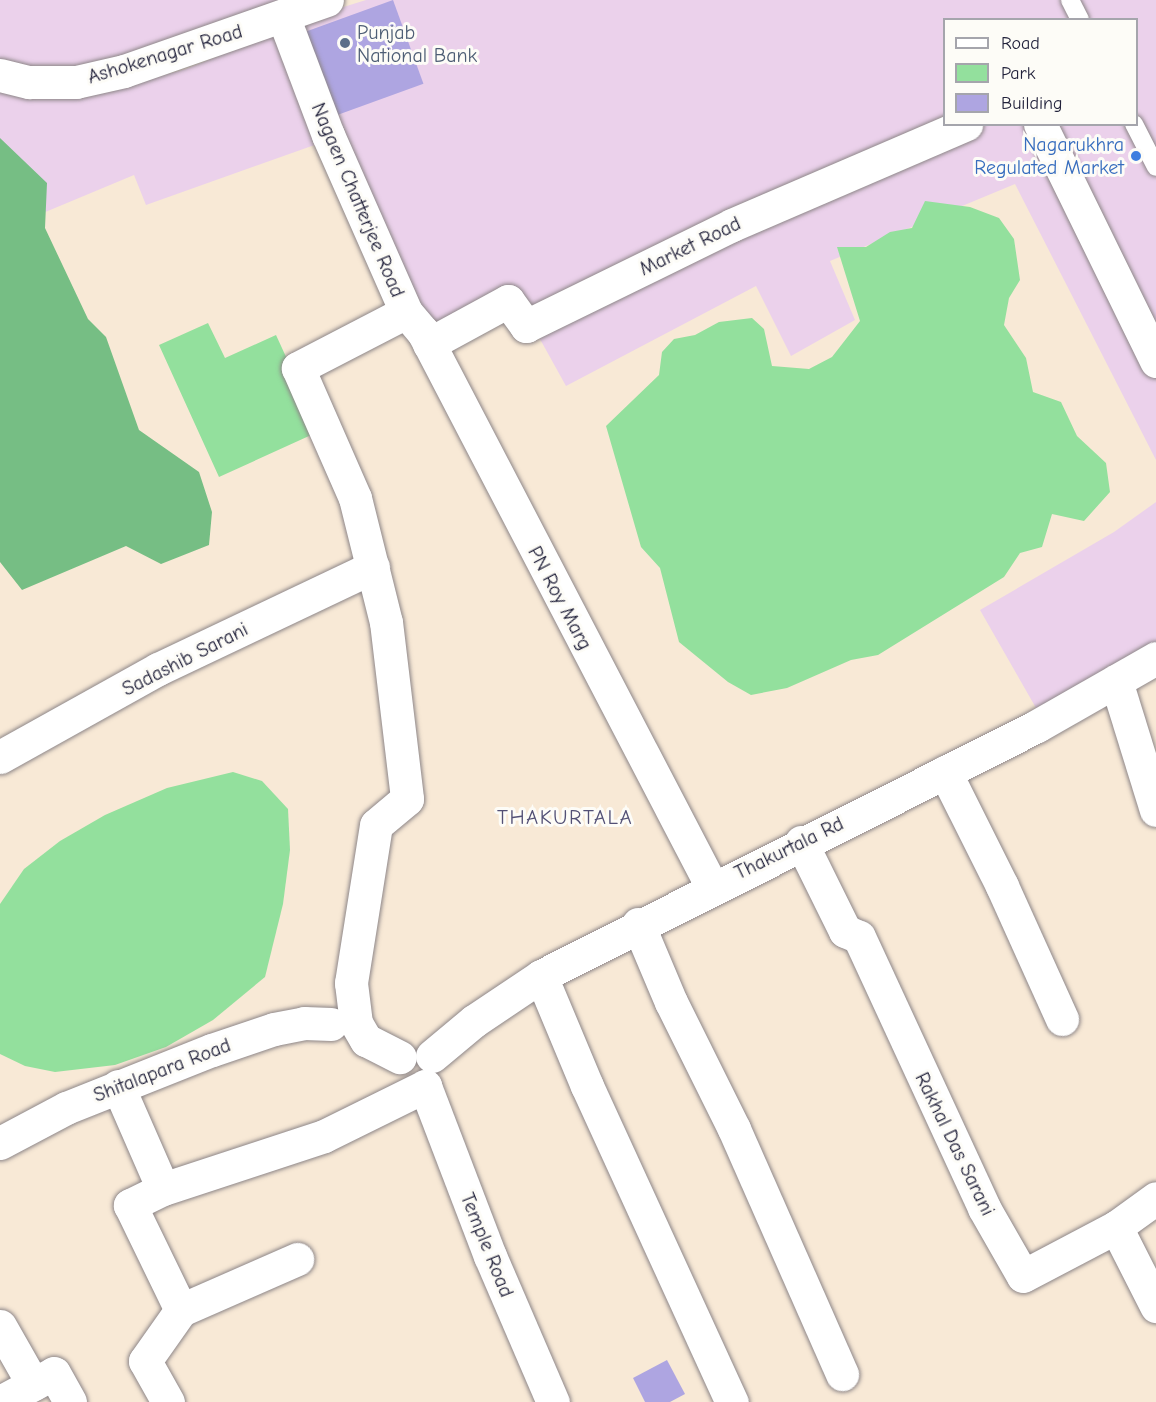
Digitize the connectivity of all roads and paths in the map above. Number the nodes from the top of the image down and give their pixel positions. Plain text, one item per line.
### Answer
1 (1070, 0) edge
2 (303, 6) edge
3 (1079, 18) edge
4 (0, 75) edge
5 (961, 126) edge
6 (1041, 126) edge
7 (1135, 126) edge
8 (1156, 167) edge
9 (406, 312) junction
10 (429, 344) junction
11 (1156, 361) edge
12 (373, 567) junction
13 (1156, 658) edge
14 (1116, 681) junction
15 (0, 757) edge
16 (945, 771) junction
17 (1156, 810) edge
18 (801, 842) junction
19 (711, 887) junction
20 (639, 924) junction
21 (541, 976) junction
22 (342, 1015) junction
23 (1062, 1019) dead end
24 (429, 1071) junction
25 (118, 1086) junction
26 (0, 1143) edge
27 (163, 1188) junction
28 (1156, 1198) edge
29 (1116, 1227) junction
30 (297, 1259) dead end
31 (1156, 1306) edge
32 (182, 1310) junction
33 (0, 1326) edge
34 (842, 1374) dead end
35 (33, 1384) junction
36 (0, 1402) edge
37 (70, 1402) edge
38 (168, 1402) edge
39 (553, 1402) edge
40 (732, 1402) edge

1 - 3 lane
2 - 4 street, Ashokenagar Road
2 - 9 street, Nagaen Chatterjee Road
5 - 10 street, Market Road
6 - 11 street
7 - 8 lane
9 - 10 street, PN Roy Marg
9 - 12 street, Nagaen Chatterjee Road
10 - 19 street, PN Roy Marg
12 - 15 street, Sadashib Sarani
12 - 22 street, Nagaen Chatterjee Road
13 - 14 street, Thakurtala Rd
14 - 16 street, Thakurtala Rd
14 - 17 street
16 - 18 street, Thakurtala Rd
16 - 23 street
18 - 19 street, Thakurtala Rd
18 - 29 street, Rakhal Das Sarani
19 - 20 street, Thakurtala Rd
20 - 21 street, Thakurtala Rd
20 - 34 street
21 - 24 street, Thakurtala Rd
21 - 40 street
22 - 24 street, Nagaen Chatterjee Road
22 - 25 street, Shitalapara Road
24 - 27 street, Thakurtala Rd
24 - 39 street, Temple Road
25 - 26 street, Shitalapara Road
25 - 27 street
27 - 32 street, Thakurtala Rd
28 - 29 street
29 - 31 street
30 - 32 street
32 - 38 street
33 - 35 street
35 - 36 street
35 - 37 street

